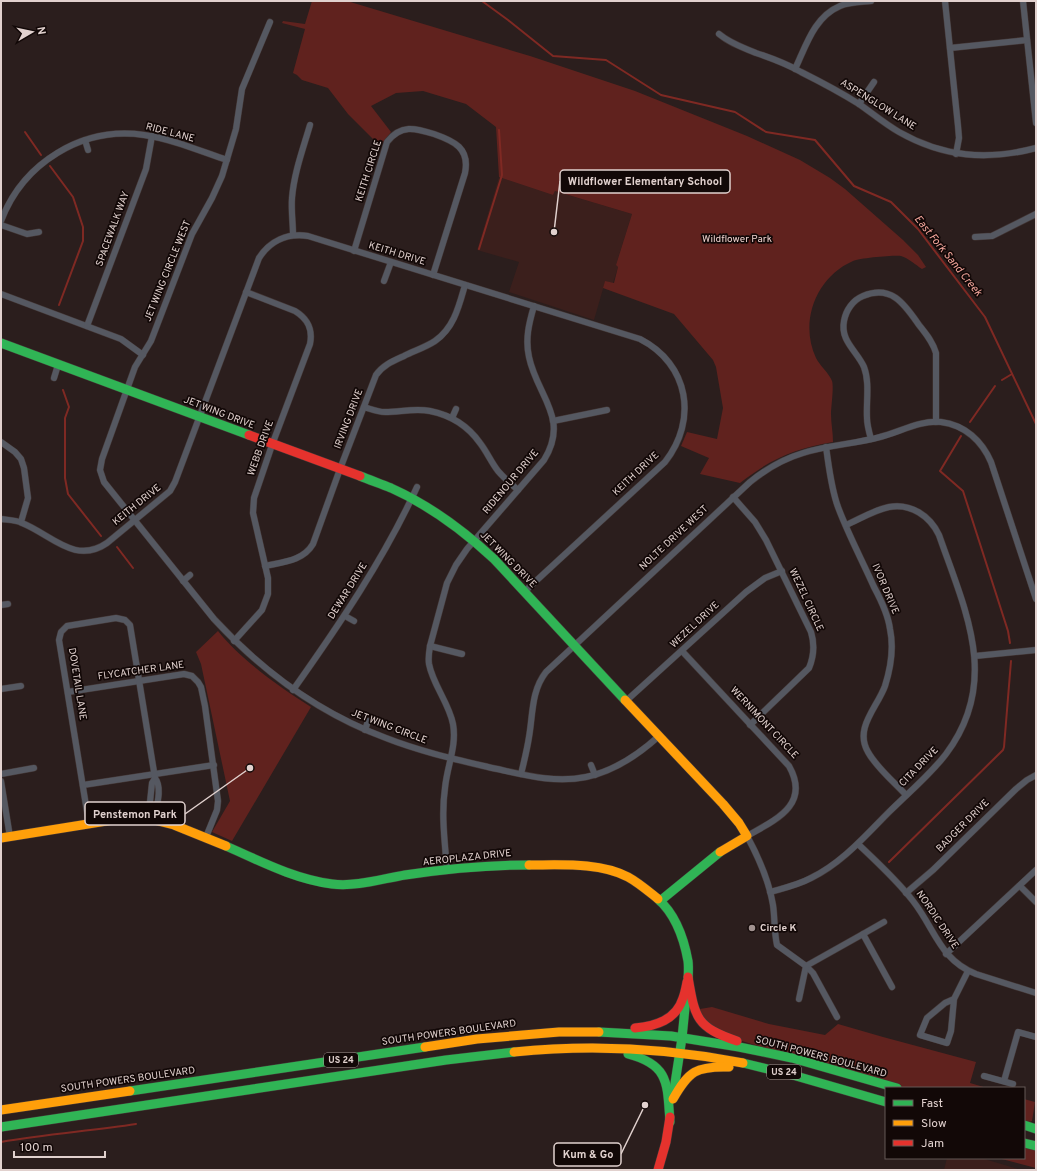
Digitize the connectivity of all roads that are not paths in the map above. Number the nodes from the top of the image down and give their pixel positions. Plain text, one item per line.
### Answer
1 (871, 1) edge
2 (945, 1) edge
3 (1023, 1) edge
4 (270, 22) dead end
5 (719, 34) dead end
6 (1027, 40) junction
7 (950, 48) junction
8 (795, 69) junction
9 (1033, 70) edge
10 (874, 82) dead end
11 (859, 104) junction
12 (1036, 123) edge
13 (310, 125) dead end
14 (152, 136) junction
15 (85, 140) junction
16 (1036, 148) edge
17 (88, 150) dead end
18 (956, 154) junction
19 (226, 160) junction
20 (1036, 214) edge
21 (1, 221) edge
22 (1, 225) edge
23 (39, 232) dead end
24 (294, 235) junction
25 (975, 237) dead end
26 (354, 251) junction
27 (391, 262) junction
28 (433, 275) junction
29 (384, 281) dead end
30 (465, 285) junction
31 (246, 292) junction
32 (1, 294) edge
33 (534, 306) junction
34 (87, 326) junction
35 (1, 343) edge
36 (143, 355) junction
37 (58, 365) junction
38 (54, 378) dead end
39 (126, 390) junction
40 (364, 407) junction
41 (456, 409) dead end
42 (607, 410) dead end
43 (199, 417) junction
44 (452, 418) junction
45 (553, 420) junction
46 (936, 422) junction
47 (871, 439) junction
48 (1, 442) edge
49 (272, 445) junction
50 (826, 448) junction
51 (340, 469) junction
52 (417, 487) dead end
53 (518, 490) junction
54 (733, 497) junction
55 (412, 498) junction
56 (1, 519) edge
57 (134, 520) junction
58 (21, 522) junction
59 (846, 525) junction
60 (474, 541) junction
61 (265, 566) junction
62 (782, 571) junction
63 (190, 575) dead end
64 (183, 581) junction
65 (524, 592) junction
66 (1036, 599) edge
67 (345, 616) junction
68 (354, 621) dead end
69 (234, 641) junction
70 (574, 645) junction
71 (430, 646) junction
72 (1036, 650) edge
73 (682, 651) junction
74 (462, 654) dead end
75 (975, 656) junction
76 (140, 681) junction
77 (21, 686) dead end
78 (1, 689) edge
79 (293, 690) junction
80 (68, 692) junction
81 (626, 701) junction
82 (368, 721) dead end
83 (750, 725) junction
84 (365, 730) junction
85 (659, 736) junction
86 (451, 758) junction
87 (214, 765) junction
88 (591, 765) dead end
89 (34, 768) dead end
90 (1, 774) edge
91 (521, 774) junction
92 (595, 775) junction
93 (1036, 775) edge
94 (155, 776) junction
95 (1, 781) edge
96 (83, 785) junction
97 (906, 795) junction
98 (150, 820) junction
99 (89, 824) junction
100 (747, 836) junction
101 (206, 837) junction
102 (6, 838) edge
103 (858, 844) junction
104 (447, 870) junction
105 (1036, 870) edge
106 (1020, 886) junction
107 (770, 892) junction
108 (906, 893) junction
109 (660, 901) junction
110 (1036, 902) edge
111 (884, 922) dead end
112 (863, 934) junction
113 (946, 954) junction
114 (806, 966) junction
115 (968, 971) junction
116 (688, 977) junction
117 (892, 987) dead end
118 (1036, 993) edge
119 (799, 999) dead end
120 (954, 999) junction
121 (837, 1017) dead end
122 (584, 1031) junction
123 (1036, 1037) edge
124 (682, 1038) junction
125 (577, 1048) junction
126 (679, 1053) junction
127 (792, 1058) junction
128 (797, 1076) junction
129 (984, 1076) dead end
130 (1004, 1082) junction
131 (1013, 1084) dead end
132 (894, 1087) edge
133 (673, 1098) junction
134 (885, 1102) edge
135 (1, 1110) edge
136 (670, 1122) junction
137 (1025, 1125) edge
138 (1, 1128) edge
139 (1036, 1129) edge
140 (1025, 1143) edge
141 (1036, 1146) edge
142 (658, 1170) edge

1 - 8 street
2 - 7 street
3 - 6 street
4 - 19 street, JET WING CIRCLE WEST
5 - 8 street, ASPENGLOW LANE
6 - 7 street
6 - 9 street
7 - 18 street
8 - 11 street, ASPENGLOW LANE
9 - 12 street
10 - 11 street
11 - 18 street, ASPENGLOW LANE
13 - 24 street
14 - 15 street, RIDE LANE
14 - 19 street, RIDE LANE
14 - 34 street, SPACEWALK WAY
15 - 17 street
15 - 21 street, RIDE LANE
16 - 18 street, ASPENGLOW LANE
19 - 36 street, JET WING CIRCLE WEST
20 - 25 street
22 - 23 street
24 - 26 street, KEITH DRIVE
24 - 31 street, KEITH DRIVE
26 - 27 street, KEITH DRIVE
26 - 28 street, KEITH CIRCLE
27 - 28 street, KEITH DRIVE
27 - 29 street
28 - 30 street, KEITH DRIVE
30 - 33 street, KEITH DRIVE
30 - 40 street, IRVING DRIVE
31 - 43 street, KEITH DRIVE
31 - 49 street, WEBB DRIVE
32 - 34 street
33 - 45 street, RIDENOUR DRIVE
33 - 65 street, KEITH DRIVE
34 - 36 street
35 - 37 main road, JET WING DRIVE
36 - 39 street, JET WING CIRCLE WEST
37 - 38 street
37 - 39 main road, JET WING DRIVE
39 - 43 main road, JET WING DRIVE
39 - 57 street, JET WING CIRCLE
40 - 44 street
40 - 51 street, IRVING DRIVE
41 - 44 street
42 - 45 street
43 - 49 main road, JET WING DRIVE
43 - 57 street, KEITH DRIVE
44 - 53 street
45 - 53 street, RIDENOUR DRIVE
46 - 47 street, NOLTE DRIVE WEST
46 - 47 street
46 - 66 street
47 - 50 street, NOLTE DRIVE WEST
48 - 58 street
49 - 51 main road, JET WING DRIVE
49 - 61 street, WEBB DRIVE
50 - 54 street, NOLTE DRIVE WEST
50 - 59 street, IVOR DRIVE
51 - 55 main road, JET WING DRIVE
51 - 61 street, IRVING DRIVE
52 - 55 street, DEWAR DRIVE
53 - 60 street, RIDENOUR DRIVE
54 - 62 street, WEZEL CIRCLE
54 - 70 street, NOLTE DRIVE WEST
55 - 60 main road, JET WING DRIVE
55 - 67 street, DEWAR DRIVE
56 - 58 street, KEITH DRIVE
57 - 58 street, KEITH DRIVE
57 - 64 street, JET WING CIRCLE
59 - 75 street, CITA DRIVE
59 - 97 street, IVOR DRIVE
60 - 65 main road, JET WING DRIVE
60 - 71 street, RIDENOUR DRIVE
61 - 69 street, WEBB DRIVE
62 - 73 street, WEZEL DRIVE
62 - 83 street, WEZEL CIRCLE
63 - 64 street
64 - 69 street, JET WING CIRCLE
65 - 70 main road, JET WING DRIVE
67 - 68 street
67 - 79 street, DEWAR DRIVE
69 - 79 street, JET WING CIRCLE
70 - 81 main road, JET WING DRIVE
70 - 91 street, NOLTE DRIVE WEST
71 - 74 street
71 - 86 street, RIDENOUR DRIVE
72 - 75 street
73 - 81 street, WEZEL DRIVE
73 - 83 street, WERNIMONT CIRCLE
75 - 97 street, CITA DRIVE
76 - 80 street, FLYCATCHER LANE
76 - 80 street, DOVETAIL LANE
76 - 87 street, FLYCATCHER LANE
76 - 94 street, DOVETAIL LANE
77 - 78 street
79 - 84 street, JET WING CIRCLE
80 - 96 street, DOVETAIL LANE
81 - 85 main road, JET WING DRIVE
82 - 84 street
83 - 100 street, WERNIMONT CIRCLE
84 - 86 street, JET WING CIRCLE
85 - 92 street, JET WING CIRCLE
85 - 100 main road, JET WING DRIVE
86 - 91 street, JET WING CIRCLE
86 - 104 street, RIDENOUR DRIVE
87 - 94 street
87 - 101 street, FLYCATCHER LANE
88 - 92 street
89 - 90 street
91 - 92 street, JET WING CIRCLE
93 - 108 street, BADGER DRIVE
94 - 96 street
94 - 98 street, DOVETAIL LANE
95 - 102 street
96 - 99 street, DOVETAIL LANE
97 - 103 street, CITA DRIVE
98 - 99 main road, AEROPLAZA DRIVE
98 - 101 main road, AEROPLAZA DRIVE
99 - 102 main road, AEROPLAZA DRIVE
100 - 107 street, JET WING DRIVE
100 - 109 main road, WERNIMONT CIRCLE
101 - 104 main road, AEROPLAZA DRIVE
103 - 107 street, CITA DRIVE
103 - 108 street, NORDIC DRIVE
104 - 109 main road, AEROPLAZA DRIVE
105 - 106 street
106 - 110 street
106 - 113 street
107 - 114 street, JET WING DRIVE
108 - 113 street, NORDIC DRIVE
109 - 116 main road, AEROPLAZA DRIVE
111 - 112 street
112 - 114 street
112 - 117 street
113 - 115 street, NORDIC DRIVE
114 - 119 street
114 - 121 street
115 - 118 street, NORDIC DRIVE
115 - 120 street
116 - 122 main road
116 - 124 main road, AEROPLAZA DRIVE
116 - 127 main road
120 - 120 street
122 - 124 main road, SOUTH POWERS BOULEVARD / US 24
122 - 135 main road, SOUTH POWERS BOULEVARD / US 24
123 - 130 street
124 - 126 main road, AEROPLAZA DRIVE
124 - 127 main road, SOUTH POWERS BOULEVARD / US 24
125 - 126 main road, US 24
125 - 136 main road
125 - 138 main road, US 24
126 - 128 main road, US 24
126 - 133 main road, AEROPLAZA DRIVE
127 - 132 main road, SOUTH POWERS BOULEVARD / US 24
128 - 133 main road
128 - 134 main road, US 24
129 - 130 street
130 - 131 street
133 - 136 main road, AEROPLAZA DRIVE
136 - 142 main road, AEROPLAZA DRIVE
137 - 139 main road
140 - 141 main road

